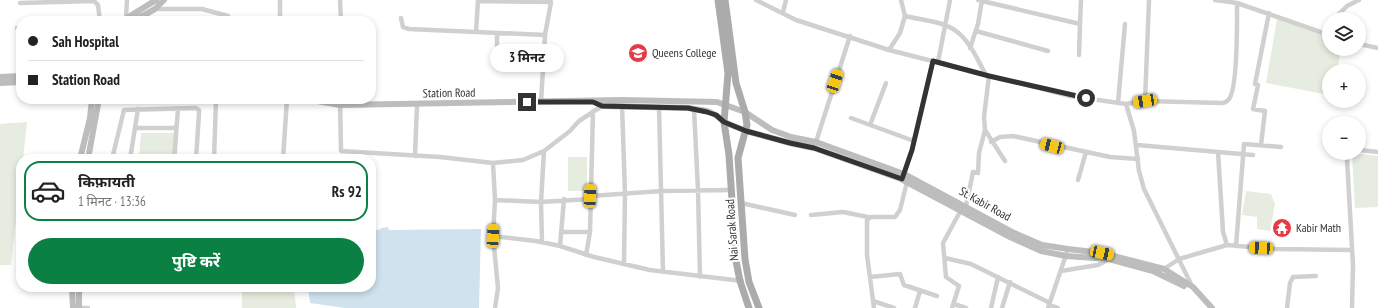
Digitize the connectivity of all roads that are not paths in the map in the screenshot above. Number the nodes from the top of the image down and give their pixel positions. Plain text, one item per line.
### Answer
1 (127, 0) edge
2 (156, 0) edge
3 (164, 0) edge
4 (280, 0) edge
5 (340, 0) edge
6 (718, 0) edge
7 (725, 0) edge
8 (756, 0) edge
9 (786, 0) edge
10 (901, 0) edge
11 (950, 0) edge
12 (980, 0) edge
13 (1080, 0) edge
14 (1149, 0) edge
15 (1215, 0) edge
16 (1358, 0) edge
17 (478, 1) edge
18 (767, 2) edge
19 (1237, 3) junction
20 (20, 4) dead end
21 (155, 9) junction
22 (783, 12) junction
23 (1341, 12) edge
24 (1269, 13) junction
25 (99, 16) edge
26 (124, 16) edge
27 (129, 16) edge
28 (142, 16) edge
29 (228, 16) dead end
30 (280, 16) edge
31 (341, 16) edge
32 (905, 16) junction
33 (401, 18) dead end
34 (1080, 24) junction
35 (1125, 24) dead end
36 (946, 26) junction
37 (976, 31) junction
38 (476, 32) junction
39 (1322, 32) edge
40 (497, 33) junction
41 (545, 35) junction
42 (850, 36) junction
43 (1366, 45) edge
44 (970, 48) junction
45 (1378, 48) edge
46 (889, 50) junction
47 (1048, 51) dead end
48 (1079, 55) dead end
49 (544, 56) junction
50 (936, 61) junction
51 (0, 76) edge
52 (16, 76) edge
53 (988, 76) junction
54 (16, 82) edge
55 (0, 83) edge
56 (886, 83) dead end
57 (1145, 101) junction
58 (541, 102) junction
59 (376, 103) edge
60 (602, 103) junction
61 (1118, 103) junction
62 (91, 104) edge
63 (98, 104) edge
64 (216, 104) edge
65 (287, 104) edge
66 (340, 104) edge
67 (725, 104) junction
68 (1126, 104) junction
69 (417, 105) junction
70 (622, 105) junction
71 (659, 107) junction
72 (138, 109) junction
73 (178, 109) junction
74 (694, 109) junction
75 (593, 111) junction
76 (745, 112) junction
77 (851, 118) dead end
78 (724, 122) junction
79 (870, 125) junction
80 (135, 128) junction
81 (176, 128) junction
82 (984, 130) junction
83 (746, 131) junction
84 (914, 141) junction
85 (991, 142) junction
86 (815, 145) junction
87 (1137, 145) junction
88 (1261, 145) junction
89 (1281, 147) dead end
90 (544, 151) junction
91 (1366, 151) edge
92 (1086, 152) junction
93 (1218, 152) junction
94 (1378, 152) edge
95 (81, 154) edge
96 (89, 154) edge
97 (113, 154) edge
98 (131, 154) edge
99 (174, 154) edge
100 (196, 154) edge
101 (214, 154) edge
102 (283, 154) edge
103 (1243, 154) junction
104 (1253, 155) dead end
105 (415, 156) junction
106 (1138, 159) junction
107 (1347, 160) edge
108 (1005, 161) dead end
109 (493, 163) junction
110 (904, 178) junction
111 (1078, 180) dead end
112 (698, 190) junction
113 (731, 190) junction
114 (662, 191) junction
115 (625, 193) junction
116 (590, 197) junction
117 (564, 199) junction
118 (495, 200) junction
119 (541, 202) junction
120 (741, 203) junction
121 (963, 208) junction
122 (811, 215) dead end
123 (795, 216) dead end
124 (868, 218) junction
125 (561, 232) junction
126 (590, 232) junction
127 (493, 236) junction
128 (542, 242) junction
129 (1227, 245) junction
130 (560, 246) junction
131 (1236, 246) junction
132 (1352, 250) junction
133 (1067, 253) junction
134 (586, 255) junction
135 (1111, 257) junction
136 (945, 258) junction
137 (1179, 259) junction
138 (624, 264) junction
139 (1164, 269) junction
140 (1061, 271) junction
141 (663, 272) junction
142 (1316, 276) dead end
143 (700, 277) junction
144 (870, 277) junction
145 (998, 277) junction
146 (740, 281) junction
147 (749, 282) junction
148 (1010, 282) junction
149 (1193, 287) junction
150 (920, 291) junction
151 (72, 292) edge
152 (79, 292) edge
153 (938, 296) dead end
154 (873, 300) junction
155 (1049, 305) edge
156 (953, 306) edge
157 (73, 308) edge
158 (79, 308) edge
159 (88, 308) edge
160 (495, 308) edge
161 (749, 308) edge
162 (759, 308) edge
163 (874, 308) edge
164 (894, 308) edge
165 (915, 308) edge
166 (966, 308) edge
167 (990, 308) edge
168 (1002, 308) edge
169 (1058, 308) edge
170 (1206, 308) edge
171 (1212, 308) edge
172 (1287, 308) edge
173 (1352, 308) edge

1 - 26 street
2 - 27 street
3 - 21 street
4 - 30 street
5 - 31 street
6 - 67 main road, Nai Sarak Road
7 - 76 main road
8 - 18 street
9 - 22 street
10 - 32 street
11 - 36 street
12 - 34 street
12 - 37 street
13 - 34 street
14 - 57 street
15 - 19 street
16 - 23 street
17 - 38 street
17 - 41 street
18 - 22 street
19 - 24 street
19 - 57 street
20 - 25 street
21 - 28 street
21 - 29 street
22 - 42 street
24 - 39 street
24 - 88 street
32 - 36 street
32 - 46 street
33 - 38 street
34 - 48 street
35 - 61 street
36 - 44 street
36 - 50 street
37 - 44 street
37 - 47 street
38 - 40 street
40 - 41 street
40 - 49 street
41 - 49 street
42 - 46 street
42 - 86 street
43 - 45 street
44 - 53 street
46 - 50 street
49 - 58 street
50 - 53 street
50 - 84 street
51 - 52 street
53 - 61 street
53 - 82 street
54 - 55 street
56 - 79 street
57 - 68 street
58 - 60 street, Station Road
58 - 69 street, Station Road
59 - 69 street, Station Road
60 - 67 street, Station Road
60 - 70 street, Station Road
60 - 75 street
61 - 68 street
62 - 95 street
63 - 96 street
64 - 101 street
65 - 102 street
66 - 105 street
67 - 76 street, Station Road
67 - 78 main road, Nai Sarak Road
68 - 87 street
69 - 105 street
70 - 71 street, Station Road
70 - 115 street
71 - 74 street, Station Road
71 - 114 street
72 - 73 street
72 - 80 street
72 - 97 street
73 - 81 street
73 - 100 street
74 - 78 street, Station Road
74 - 112 street
75 - 90 street
75 - 116 street
76 - 83 main road
76 - 86 street, St. Kabir Road
77 - 79 street
78 - 83 street, Station Road
78 - 113 main road, Nai Sarak Road
79 - 84 street
80 - 81 street
80 - 98 street
81 - 99 street
82 - 85 street
82 - 121 street
83 - 86 street, St. Kabir Road
83 - 120 main road, Nai Sarak Road
84 - 110 street
85 - 92 street
85 - 108 street
86 - 110 street, St. Kabir Road
87 - 93 street
87 - 106 street
88 - 89 street
88 - 103 street
90 - 109 street
90 - 119 street
91 - 94 street
92 - 106 street
92 - 111 street
93 - 103 street
93 - 129 street
103 - 104 street
103 - 131 street
105 - 109 street
106 - 137 street
107 - 132 street
109 - 118 street
110 - 121 street, St. Kabir Road
110 - 124 street
112 - 113 street
112 - 114 street
112 - 143 street
113 - 146 main road, Nai Sarak Road
114 - 115 street
114 - 141 street
115 - 116 street
115 - 138 street
116 - 117 street
116 - 126 street
117 - 119 street
117 - 125 street
118 - 119 street
118 - 127 street
119 - 128 street
120 - 123 street
120 - 147 main road, Nai Sarak Road
121 - 133 street, St. Kabir Road
121 - 136 street
122 - 124 street
124 - 144 street
125 - 126 street
125 - 130 street
126 - 134 street
127 - 128 street
127 - 160 street
128 - 130 street
129 - 131 street
129 - 137 street
130 - 134 street
131 - 132 street
132 - 173 street
133 - 135 street, St. Kabir Road
133 - 140 street
134 - 138 street
135 - 139 street, St. Kabir Road
135 - 140 street
135 - 170 street, St. Kabir Road
136 - 145 street
136 - 156 street
137 - 139 street
137 - 149 street
138 - 141 street
139 - 149 street, St. Kabir Road
140 - 155 street
141 - 143 street
142 - 172 street
143 - 146 street
144 - 150 street
144 - 154 street
145 - 148 street
145 - 167 street
146 - 147 street
146 - 161 main road, Nai Sarak Road
147 - 162 main road, Nai Sarak Road
148 - 155 street
148 - 168 street
149 - 171 street, St. Kabir Road
150 - 153 street
150 - 165 street
151 - 157 street
152 - 158 street
154 - 163 street
154 - 164 street
155 - 169 street
156 - 166 street
157 - 158 street
158 - 159 street

